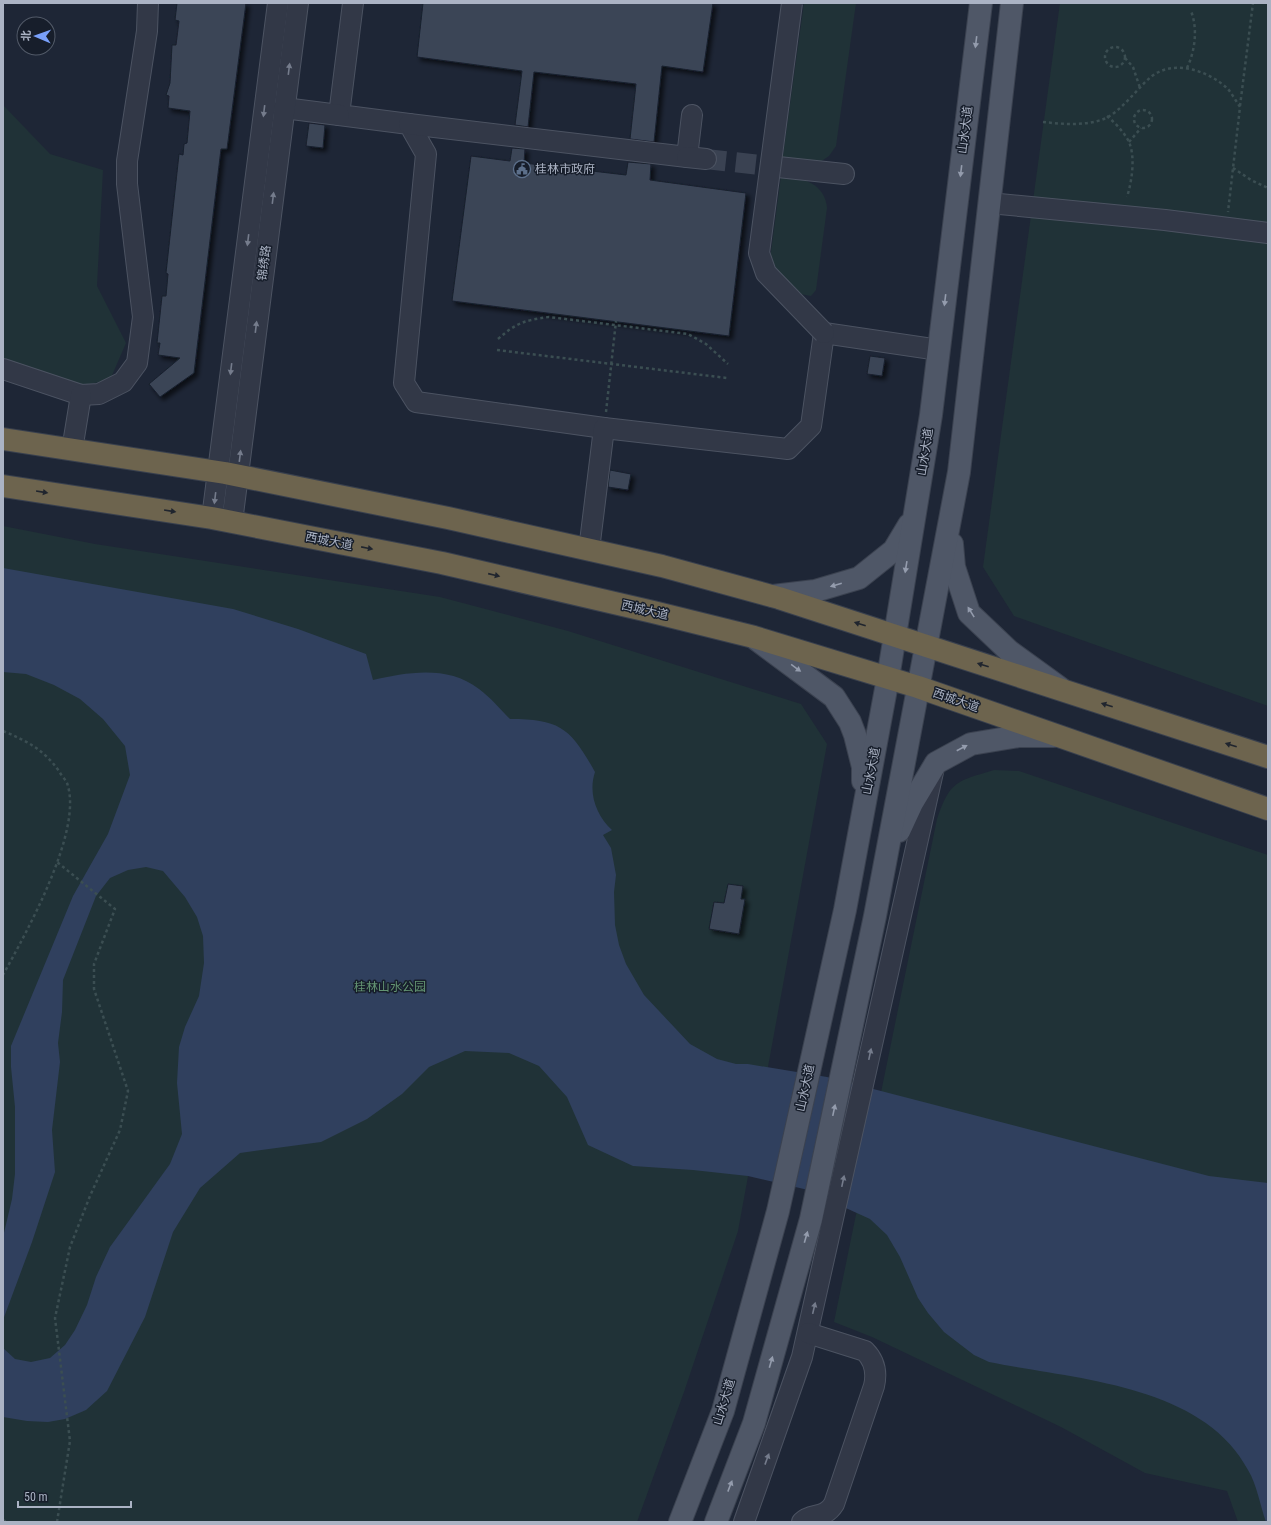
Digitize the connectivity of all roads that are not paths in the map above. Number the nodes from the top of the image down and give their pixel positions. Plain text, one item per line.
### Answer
1 (148, 3) edge
2 (278, 3) edge
3 (298, 3) edge
4 (353, 3) edge
5 (792, 3) edge
6 (981, 3) edge
7 (1012, 3) edge
8 (284, 108) junction
9 (339, 115) junction
10 (692, 115) dead end
11 (409, 124) junction
12 (778, 167) tunnel mouth
13 (844, 174) dead end
14 (989, 203) junction
15 (1268, 233) edge
16 (824, 333) junction
17 (939, 350) junction
18 (3, 369) edge
19 (81, 394) junction
20 (604, 428) junction
21 (3, 439) edge
22 (72, 450) junction
23 (228, 474) junction
24 (3, 486) edge
25 (915, 516) junction
26 (222, 520) junction
27 (950, 520) junction
28 (589, 550) junction
29 (773, 596) junction
30 (895, 636) junction
31 (754, 637) junction
32 (927, 647) junction
33 (888, 678) junction
34 (918, 687) junction
35 (1064, 691) junction
36 (1058, 736) junction
37 (1268, 757) edge
38 (936, 762) junction
39 (1268, 809) edge
40 (862, 817) junction
41 (886, 857) junction
42 (808, 1332) junction
43 (680, 1522) edge
44 (716, 1522) edge
45 (744, 1522) edge
46 (802, 1522) edge

1 - 19 street
2 -> 23 street, 锦绣路
8 -> 3 street, 锦绣路
4 - 9 street
5 - 16 street, bridge
6 -> 17 main road, 山水大道
7 - 14 main road
8 - 9 street
23 -> 8 street, 锦绣路
9 - 11 street
10 - 11 street
11 - 20 street
12 - 13 street
14 - 15 street
14 - 27 main road
16 - 17 street
16 - 20 street
17 - 25 main road, 山水大道
18 - 19 street
19 - 22 street
20 - 28 street
21 - 22 highway
22 - 23 highway
23 - 26 street, 锦绣路
23 - 28 highway
24 -> 26 highway, 西城大道
25 -> 29 main road
25 -> 30 main road, 山水大道
26 -> 31 highway, 西城大道
27 - 32 main road
35 -> 27 main road
28 - 29 highway
30 -> 29 highway
30 - 32 highway
30 - 33 main road, 山水大道
31 - 33 highway, 西城大道
31 -> 40 main road
32 - 34 main road
35 -> 32 highway
33 - 34 highway, 西城大道
33 - 40 main road, 山水大道
34 - 36 highway, 西城大道
34 - 41 main road
37 -> 35 highway
38 -> 36 main road
36 - 39 highway, 西城大道
38 - 41 main road
42 -> 38 street
40 - 43 main road, 山水大道
44 -> 41 main road
45 -> 42 street
42 - 46 street

